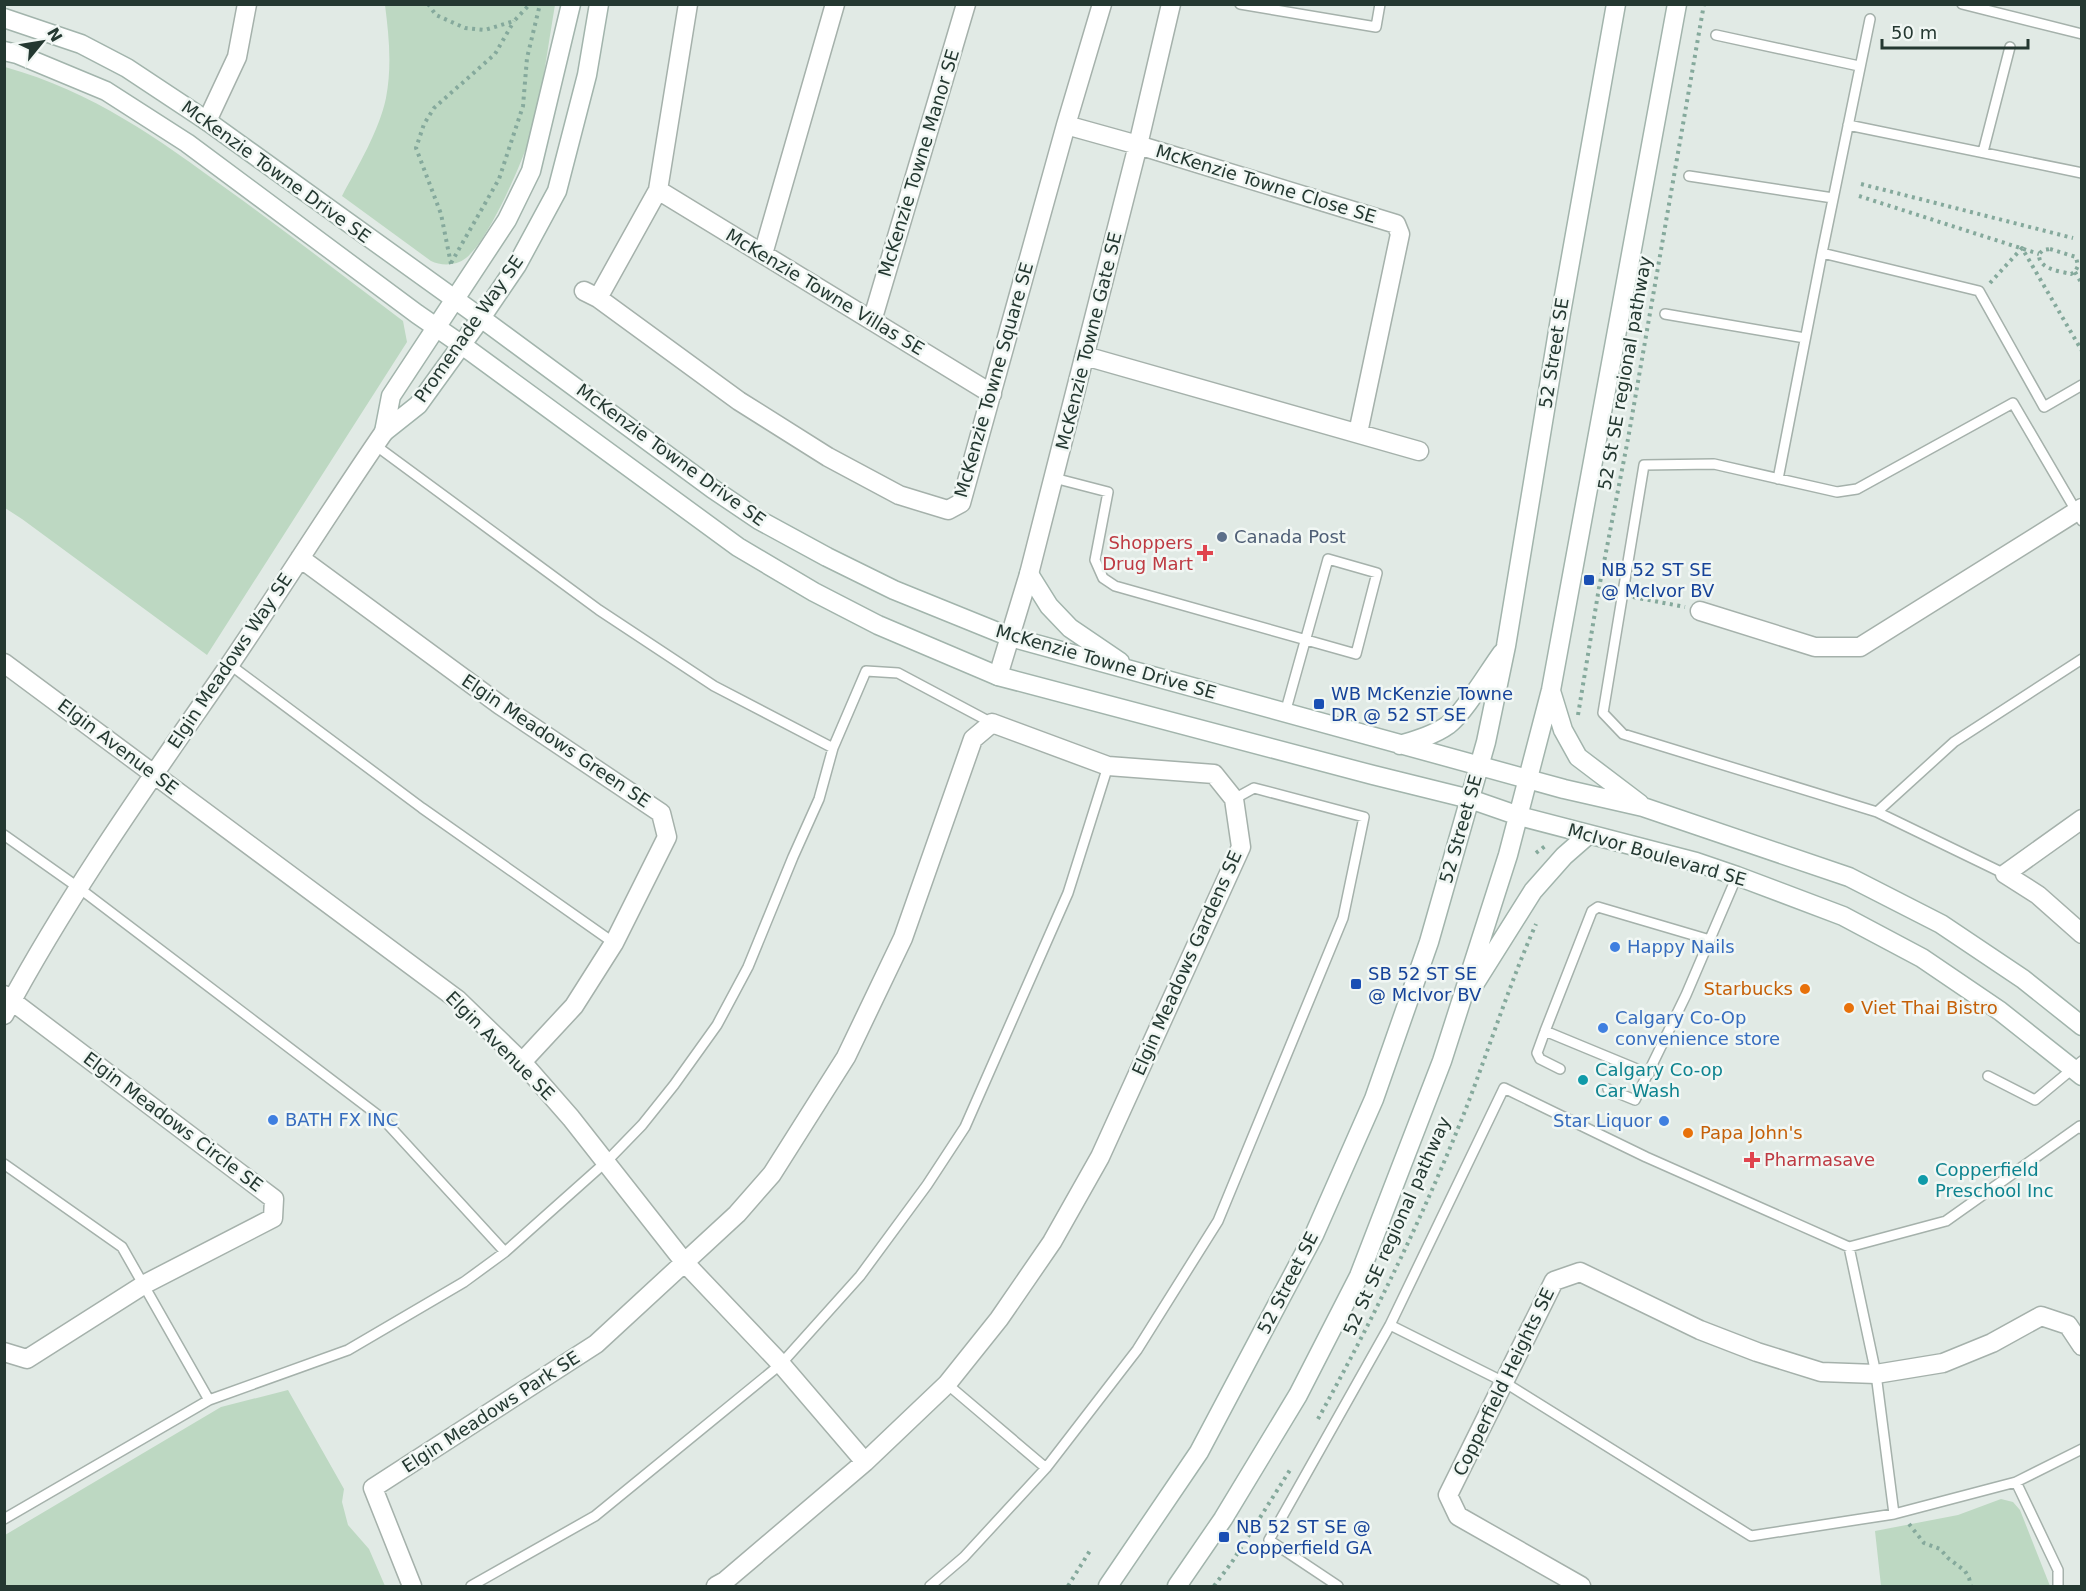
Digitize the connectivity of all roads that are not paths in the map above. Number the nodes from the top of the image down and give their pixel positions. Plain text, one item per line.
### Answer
1 (247, 4) edge
2 (571, 4) edge
3 (599, 4) edge
4 (688, 4) edge
5 (835, 4) edge
6 (966, 4) edge
7 (1102, 4) edge
8 (1171, 4) edge
9 (1240, 4) edge
10 (1380, 4) edge
11 (1616, 4) edge
12 (1677, 4) edge
13 (1962, 4) edge
14 (1258, 6) edge
15 (4, 18) edge
16 (1870, 19) dead end
17 (2082, 34) edge
18 (1716, 35) dead end
19 (2010, 47) dead end
20 (4, 51) edge
21 (1859, 66) junction
22 (207, 121) junction
23 (1848, 124) junction
24 (1066, 125) junction
25 (1138, 145) junction
26 (1983, 152) junction
27 (2082, 173) edge
28 (1689, 176) dead end
29 (658, 190) junction
30 (1833, 198) junction
31 (1821, 253) junction
32 (763, 254) junction
33 (455, 299) junction
34 (1665, 314) dead end
35 (481, 318) junction
36 (872, 321) junction
37 (435, 327) junction
38 (1804, 338) junction
39 (462, 345) junction
40 (1085, 356) junction
41 (2082, 385) edge
42 (993, 394) junction
43 (1358, 433) junction
44 (380, 439) junction
45 (1419, 451) dead end
46 (1054, 478) junction
47 (1778, 479) junction
48 (2080, 514) edge
49 (300, 558) junction
50 (1029, 574) junction
51 (1700, 611) road end
52 (1010, 637) junction
53 (1307, 641) junction
54 (1506, 646) junction
55 (2082, 659) edge
56 (4, 663) edge
57 (229, 664) junction
58 (1134, 672) junction
59 (998, 676) junction
60 (1551, 690) junction
61 (1285, 713) junction
62 (992, 723) junction
63 (1400, 745) junction
64 (833, 748) junction
65 (1480, 764) junction
66 (1108, 766) junction
67 (153, 773) junction
68 (1528, 778) junction
69 (1234, 799) junction
70 (1470, 799) junction
71 (1643, 807) junction
72 (1877, 812) junction
73 (1518, 816) junction
74 (2082, 819) edge
75 (4, 835) edge
76 (1588, 835) junction
77 (2005, 874) junction
78 (1737, 876) junction
79 (79, 888) junction
80 (2082, 934) edge
81 (1710, 940) junction
82 (614, 943) junction
83 (7, 1004) edge
84 (1459, 1008) junction
85 (2082, 1026) edge
86 (1545, 1031) junction
87 (522, 1062) junction
88 (2079, 1068) edge
89 (1560, 1069) dead end
90 (1649, 1074) junction
91 (1988, 1076) dead end
92 (1608, 1089) dead end
93 (2082, 1129) edge
94 (607, 1161) junction
95 (4, 1164) edge
96 (1850, 1247) junction
97 (505, 1252) junction
98 (685, 1263) junction
99 (145, 1284) junction
100 (1390, 1325) junction
101 (2082, 1346) edge
102 (4, 1352) edge
103 (781, 1364) junction
104 (1876, 1374) junction
105 (1504, 1383) junction
106 (947, 1384) junction
107 (209, 1400) junction
108 (2082, 1449) edge
109 (865, 1462) junction
110 (1046, 1468) junction
111 (2016, 1482) junction
112 (1894, 1514) junction
113 (4, 1519) edge
114 (412, 1587) edge
115 (471, 1587) edge
116 (716, 1587) edge
117 (930, 1587) edge
118 (1108, 1587) edge
119 (1177, 1587) edge
120 (1338, 1587) edge
121 (1581, 1587) edge
122 (2058, 1587) edge

1 - 22 street
2 - 33 street, Promenade Way SE
3 - 35 street, Promenade Way SE
4 - 29 street, McKenzie Towne Square SE
5 - 32 street
6 - 36 street, McKenzie Towne Manor SE
7 - 24 street, McKenzie Towne Square SE
8 - 25 street, McKenzie Towne Gate SE
9 - 14 lane
10 - 14 lane
11 - 54 street, 52 Street SE
12 - 60 street
13 - 17 lane
15 - 22 street, McKenzie Towne Drive SE
16 - 21 lane
18 - 21 lane
19 - 26 lane
20 - 37 street, McKenzie Towne Drive SE
21 - 23 lane
22 - 33 street, McKenzie Towne Drive SE
23 - 26 lane
23 - 30 lane
24 - 25 street
24 - 42 street, McKenzie Towne Square SE
25 - 40 street, McKenzie Towne Gate SE
25 - 43 street, McKenzie Towne Close SE
26 - 27 lane
28 - 30 lane
29 - 32 street, McKenzie Towne Villas SE
29 - 42 street, McKenzie Towne Square SE
30 - 31 lane
31 - 38 lane
31 - 41 lane
32 - 36 street, McKenzie Towne Villas SE
33 - 35 street, McKenzie Towne Drive SE
33 - 37 street, Promenade Way SE
34 - 38 lane
35 - 39 street, Promenade Way SE
35 - 52 street, McKenzie Towne Drive SE
36 - 42 street, McKenzie Towne Villas SE
37 - 39 street, McKenzie Towne Drive SE
37 - 44 street, Promenade Way SE
38 - 47 lane
39 - 44 street, Promenade Way SE
39 - 59 street, McKenzie Towne Drive SE
40 - 43 street
40 - 46 street, McKenzie Towne Gate SE
43 - 45 street
44 - 49 street, Elgin Meadows Way SE
44 - 64 lane
46 - 50 street, McKenzie Towne Gate SE
46 - 53 lane
47 - 48 lane
47 - 72 lane
48 - 51 street
49 - 57 street, Elgin Meadows Way SE
49 - 82 street, Elgin Meadows Green SE
50 - 52 street, McKenzie Towne Gate SE
50 - 58 street
52 - 58 street, McKenzie Towne Drive SE
52 - 59 street, McKenzie Towne Gate SE
53 - 53 lane
53 - 61 lane
54 - 63 street
54 - 65 street, 52 Street SE
55 - 72 lane
56 - 67 street, Elgin Avenue SE
57 - 67 street, Elgin Meadows Way SE
57 - 82 lane
58 - 61 street, McKenzie Towne Drive SE
59 - 70 street, McKenzie Towne Drive SE
60 - 68 street
60 - 71 street
61 - 63 street, McKenzie Towne Drive SE
62 - 64 lane
62 - 66 street
62 - 98 street
63 - 65 street, McKenzie Towne Drive SE
64 - 94 lane
65 - 68 street, McIvor Boulevard SE
65 - 70 street, 52 Street SE
66 - 69 street
66 - 103 lane
67 - 79 street, Elgin Meadows Way SE
67 - 87 street, Elgin Avenue SE
68 - 71 street, McIvor Boulevard SE
68 - 73 street
69 - 106 street, Elgin Meadows Gardens SE
69 - 110 lane
70 - 73 street, McIvor Boulevard SE
70 - 118 street, 52 Street SE
71 - 85 street, McIvor Boulevard SE
72 - 77 lane
73 - 76 street, McIvor Boulevard SE
73 - 84 street
74 - 77 street
75 - 79 lane
76 - 78 street, McIvor Boulevard SE
76 - 84 street
77 - 80 street
78 - 81 lane
78 - 88 street, McIvor Boulevard SE
79 - 83 street, Elgin Meadows Way SE
79 - 97 lane
81 - 86 lane
81 - 90 lane
82 - 87 street, Elgin Meadows Green SE
83 - 99 street, Elgin Meadows Circle SE
84 - 119 street
86 - 89 lane
86 - 90 lane
87 - 94 street, Elgin Avenue SE
88 - 91 lane
90 - 92 lane
93 - 96 lane
94 - 97 lane
94 - 98 street, Elgin Avenue SE
95 - 99 lane
96 - 100 lane
96 - 104 lane
97 - 107 lane
98 - 103 street, Elgin Avenue SE
98 - 114 street, Elgin Meadows Park SE
99 - 102 street, Elgin Meadows Circle SE
99 - 107 lane
100 - 105 lane
100 - 120 lane
101 - 104 street, Copperfield Heights SE
103 - 109 street, Elgin Avenue SE
103 - 115 lane
104 - 105 street, Copperfield Heights SE
104 - 112 lane
105 - 112 lane
105 - 121 street, Copperfield Heights SE
106 - 109 street, Elgin Meadows Gardens SE
106 - 110 lane
107 - 113 lane
108 - 111 lane
109 - 116 street
110 - 117 lane
111 - 112 lane
111 - 122 lane

